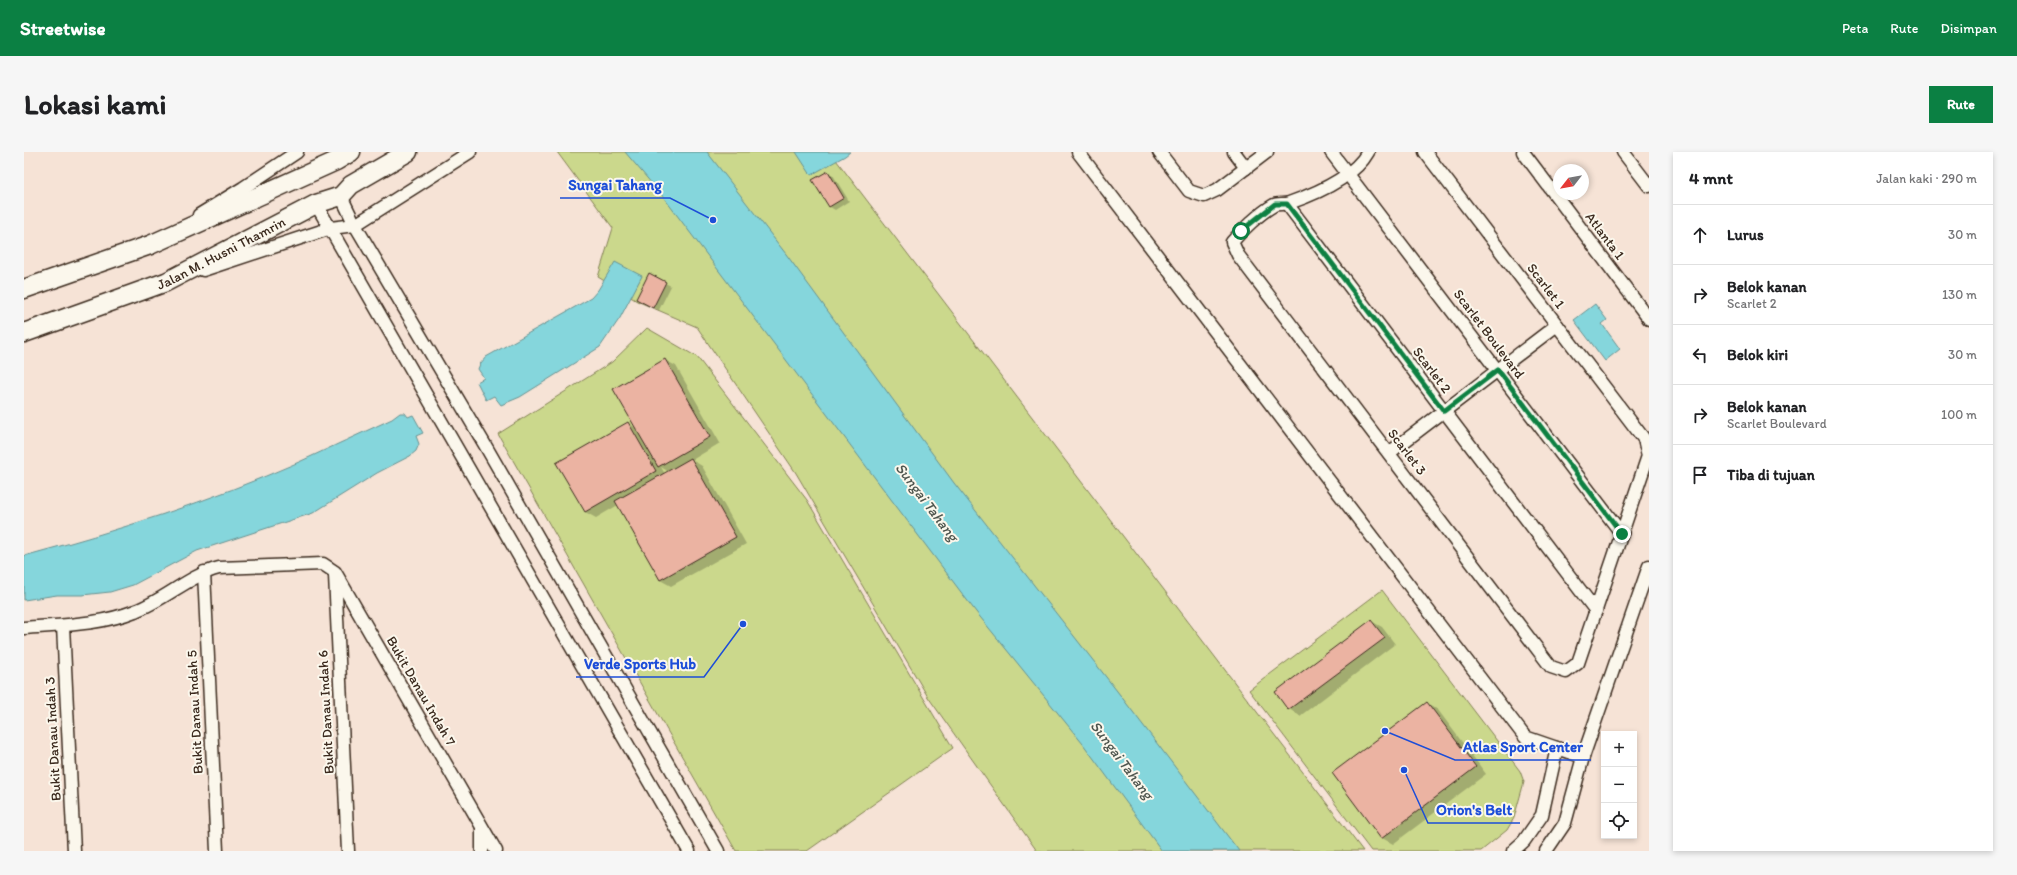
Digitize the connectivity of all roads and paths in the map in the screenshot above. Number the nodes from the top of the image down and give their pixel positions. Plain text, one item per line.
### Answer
1 (297, 152) edge
2 (408, 152) edge
3 (470, 152) edge
4 (1078, 152) edge
5 (1158, 152) edge
6 (1234, 152) edge
7 (1267, 152) edge
8 (1331, 152) edge
9 (1368, 152) edge
10 (1425, 152) edge
11 (1523, 152) edge
12 (1623, 152) edge
13 (344, 156) edge
14 (1246, 168) junction
15 (1347, 173) junction
16 (1649, 186) edge
17 (346, 190) junction
18 (316, 204) junction
19 (1287, 204) junction
20 (355, 225) junction
21 (331, 228) junction
22 (150, 244) junction
23 (166, 282) junction
24 (24, 289) edge
25 (1649, 319) edge
26 (1557, 325) junction
27 (24, 334) edge
28 (1498, 370) junction
29 (1444, 411) junction
30 (1389, 453) junction
31 (1622, 534) junction
32 (1649, 566) edge
33 (204, 572) junction
34 (335, 572) junction
35 (1596, 611) junction
36 (63, 626) junction
37 (24, 628) edge
38 (1557, 748) junction
39 (1583, 757) junction
40 (482, 826) junction
41 (74, 851) edge
42 (217, 851) edge
43 (348, 851) edge
44 (482, 851) edge
45 (496, 851) edge
46 (689, 851) edge
47 (718, 851) edge
48 (1513, 851) edge
49 (1546, 851) edge

1 - 22 street
2 - 17 main road, Jalan M. Husni Thamrin
3 - 20 street
4 - 38 street
5 - 14 street
6 - 14 street
7 - 14 street
8 - 15 street, Scarlet Boulevard
9 - 15 street
10 - 26 street, Scarlet 1
11 - 25 street, Atlanta 1
12 - 16 street
13 - 22 main road
15 - 19 street
15 - 28 street, Scarlet Boulevard
17 - 18 main road, Jalan M. Husni Thamrin
17 - 20 street
18 - 21 street
18 - 23 main road, Jalan M. Husni Thamrin
19 - 29 street, Scarlet 2
19 - 30 street, Scarlet 3
20 - 21 street
20 - 47 street
21 - 23 street
21 - 46 street
22 - 24 main road
23 - 27 main road, Jalan M. Husni Thamrin
26 - 28 street
26 - 31 street, Scarlet 1
28 - 29 street
28 - 31 street, Scarlet Boulevard
29 - 30 street
29 - 35 street, Scarlet 2
30 - 35 street, Scarlet 3
31 - 35 street
32 - 39 street
33 - 34 street
33 - 36 street
33 - 42 street, Bukit Danau Indah 5
34 - 40 street, Bukit Danau Indah 7
34 - 43 street, Bukit Danau Indah 6
36 - 37 street
36 - 41 street, Bukit Danau Indah 3
38 - 39 street
38 - 48 street
39 - 49 street
40 - 44 street
40 - 45 street, Bukit Danau Indah 7

